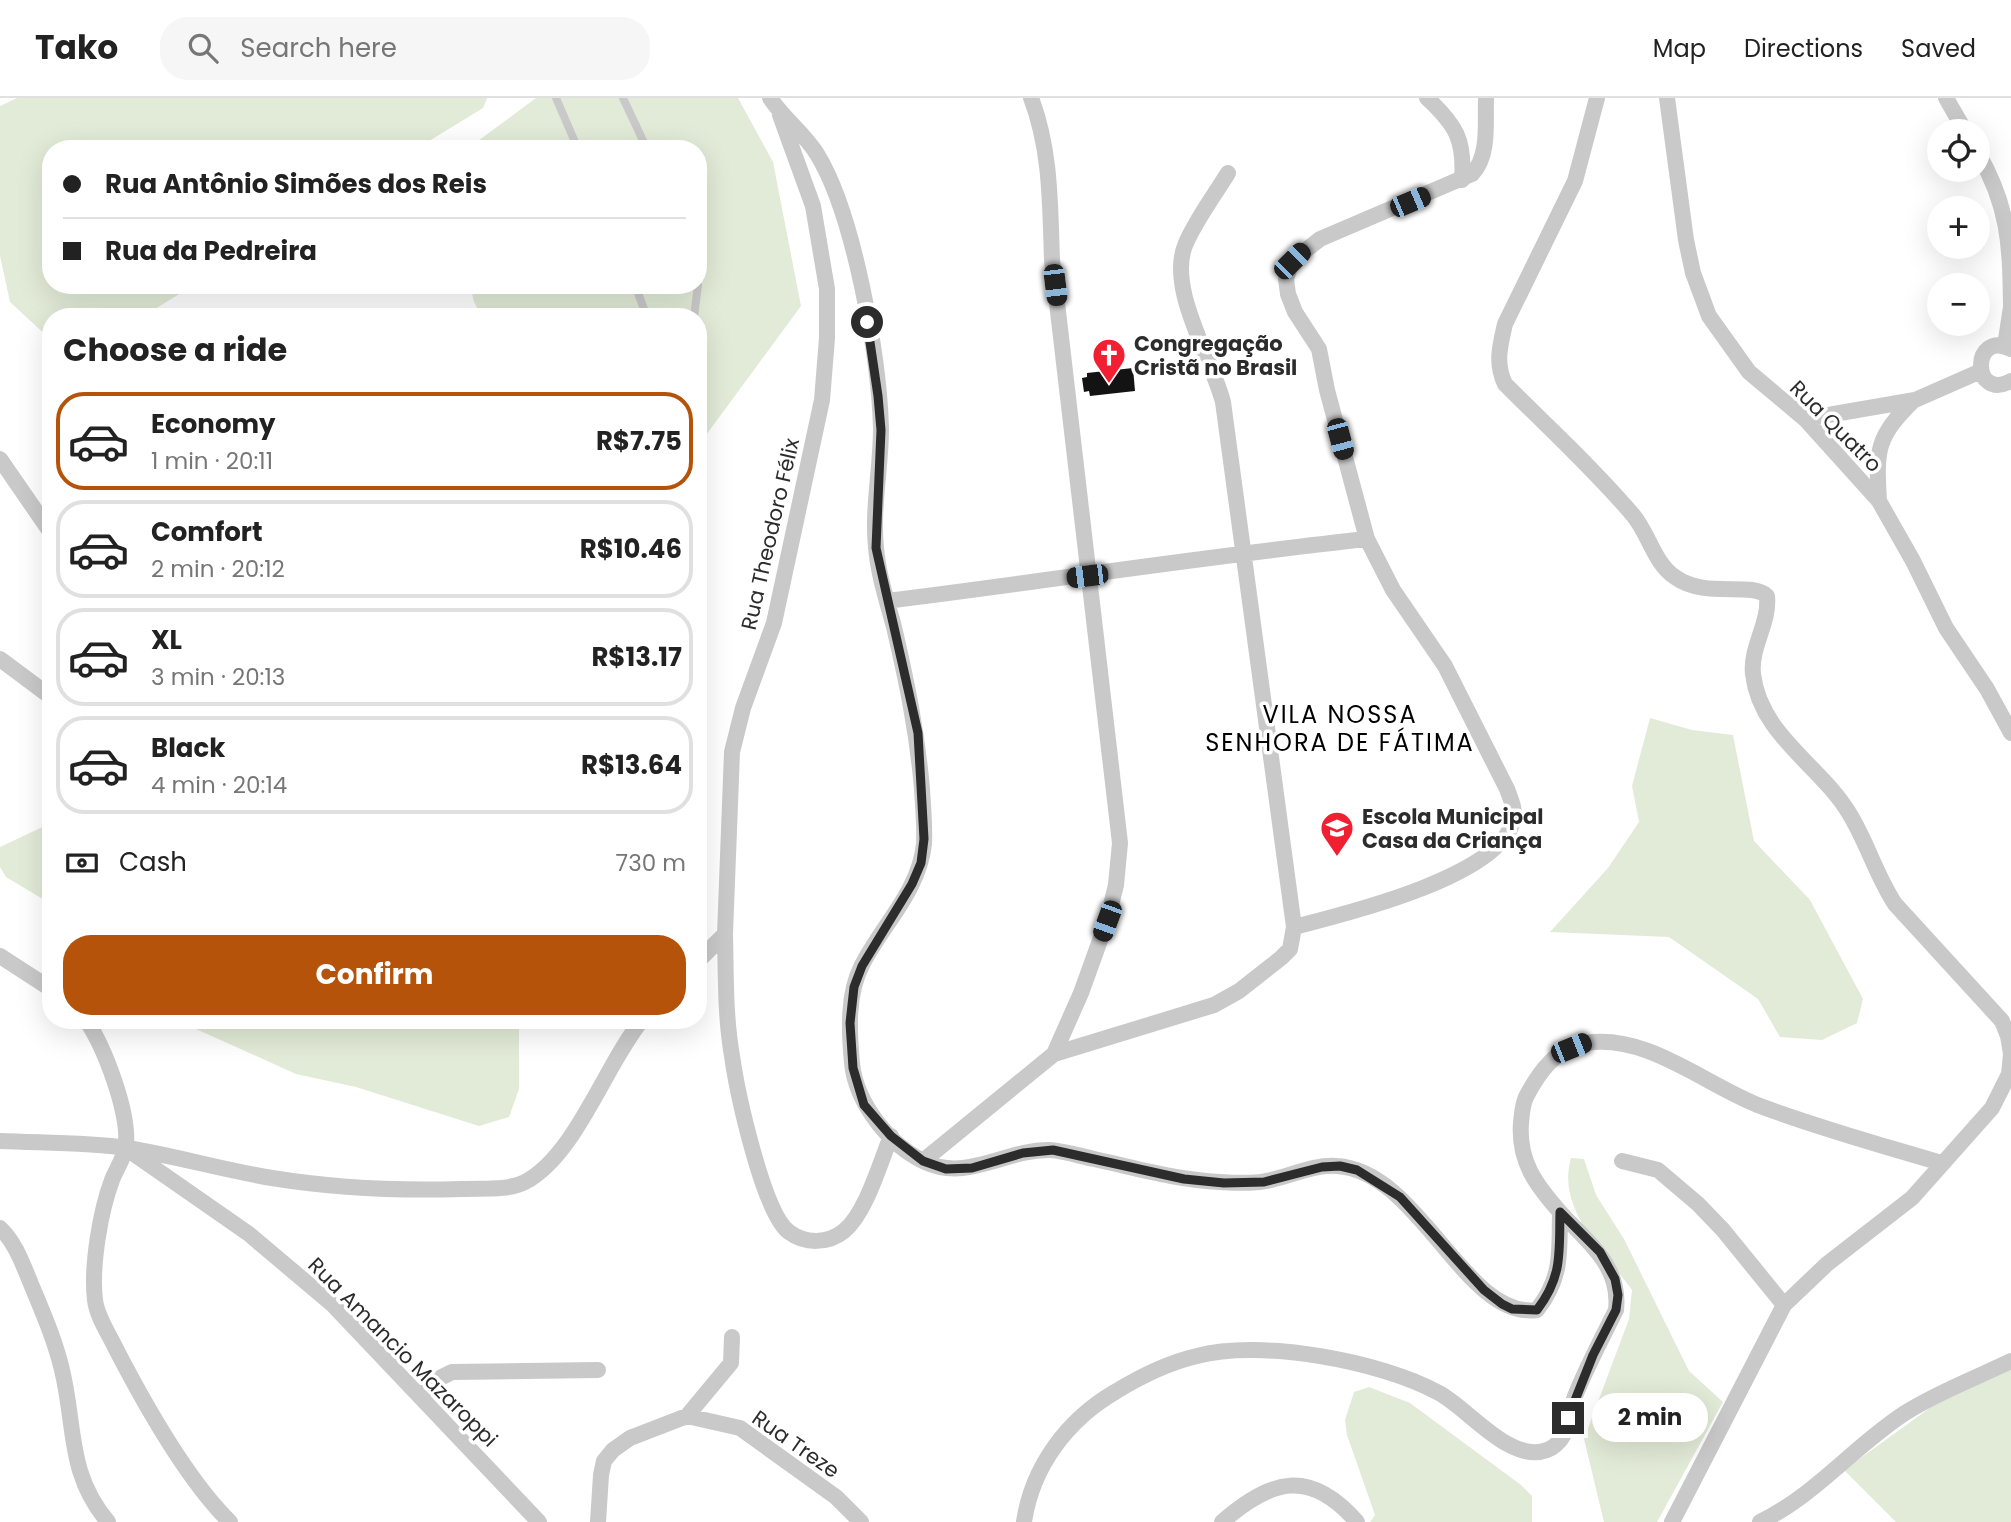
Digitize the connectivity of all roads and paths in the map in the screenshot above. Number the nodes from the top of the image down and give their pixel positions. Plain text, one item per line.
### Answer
1 (556, 98) edge
2 (622, 98) edge
3 (1031, 98) edge
4 (1427, 98) edge
5 (1486, 98) edge
6 (1597, 98) edge
7 (1667, 98) edge
8 (1946, 98) edge
9 (774, 104) edge
10 (1958, 119) edge
11 (574, 140) edge
12 (643, 140) edge
13 (1228, 173) dead end
14 (1990, 179) edge
15 (1462, 180) junction
16 (2011, 306) edge
17 (2008, 348) edge
18 (1981, 371) junction
19 (2011, 381) edge
20 (1914, 400) junction
21 (1805, 419) junction
22 (0, 459) edge
23 (1879, 501) junction
24 (42, 520) edge
25 (1367, 539) junction
26 (1244, 552) junction
27 (1087, 576) junction
28 (887, 601) junction
29 (0, 659) edge
30 (42, 689) edge
31 (2011, 733) edge
32 (1294, 927) junction
33 (725, 934) junction
34 (707, 952) edge
35 (0, 956) edge
36 (42, 983) edge
37 (92, 1029) edge
38 (634, 1029) edge
39 (1054, 1054) junction
40 (891, 1136) junction
41 (0, 1141) edge
42 (126, 1148) junction
43 (923, 1161) junction
44 (1622, 1161) dead end
45 (1941, 1163) junction
46 (1560, 1212) junction
47 (0, 1228) edge
48 (1784, 1305) junction
49 (732, 1337) dead end
50 (2011, 1361) edge
51 (598, 1370) dead end
52 (420, 1396) junction
53 (687, 1416) junction
54 (108, 1522) edge
55 (230, 1522) edge
56 (539, 1522) edge
57 (598, 1522) edge
58 (861, 1522) edge
59 (1024, 1522) edge
60 (1222, 1522) edge
61 (1357, 1522) edge
62 (1671, 1522) edge
63 (1760, 1522) edge

1 - 11 lane
2 - 12 lane
3 - 27 street
4 - 15 street
5 - 15 street
6 - 45 street
7 - 21 street, Rua Quatro
8 - 10 street
9 - 28 street
9 - 33 street, Rua Theodoro Félix
13 - 26 street
14 - 16 street
15 - 25 street
16 - 17 street
17 - 18 street
18 - 19 street
18 - 20 street
20 - 21 street
20 - 23 street
21 - 23 street, Rua Quatro
22 - 24 street
23 - 31 street, Rua Quatro
25 - 26 street
25 - 32 street
26 - 27 street
26 - 32 street
27 - 28 street
27 - 39 street
28 - 40 street
29 - 30 street
32 - 39 street
33 - 34 street
33 - 40 street, Rua Theodoro Félix
35 - 36 street
37 - 42 street
38 - 42 street
39 - 43 street
40 - 43 street
41 - 42 street
42 - 52 street, Rua Amancio Mazaroppi
42 - 55 street
43 - 46 street
44 - 48 street
45 - 46 street
45 - 48 street
46 - 59 street
47 - 54 street
48 - 62 street
49 - 53 street
50 - 63 street
51 - 52 street
52 - 56 street, Rua Amancio Mazaroppi
53 - 57 street
53 - 58 street, Rua Treze
60 - 61 street

